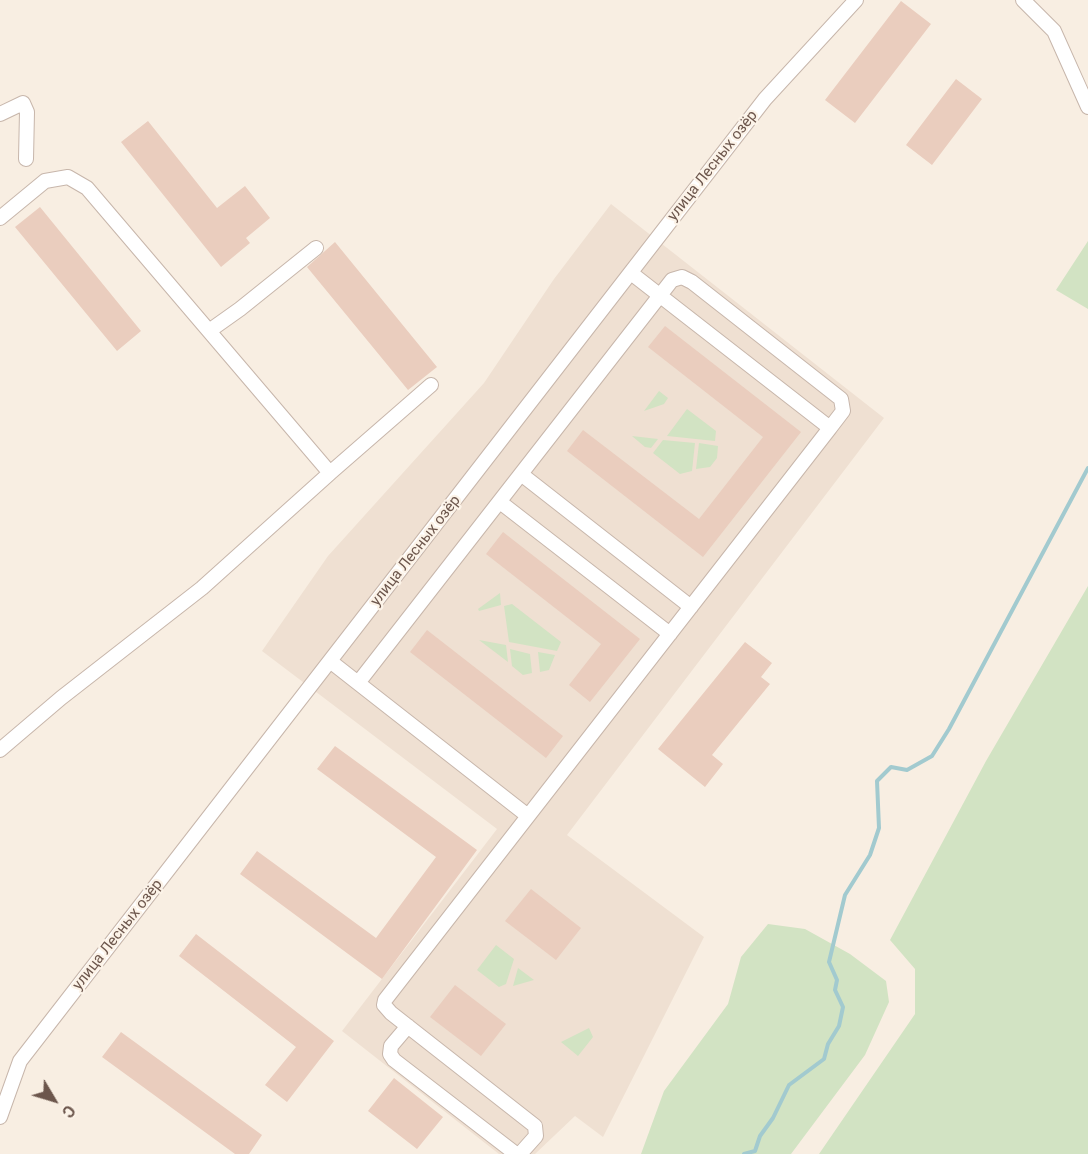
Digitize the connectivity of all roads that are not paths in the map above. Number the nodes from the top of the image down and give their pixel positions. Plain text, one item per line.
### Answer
1 (856, 0) edge
2 (1023, 0) edge
3 (1088, 106) edge
4 (0, 114) edge
5 (26, 159) dead end
6 (0, 218) edge
7 (316, 248) dead end
8 (631, 273) junction
9 (660, 296) junction
10 (209, 331) junction
11 (431, 385) dead end
12 (830, 428) junction
13 (330, 473) junction
14 (521, 474) junction
15 (500, 502) junction
16 (691, 607) junction
17 (670, 634) junction
18 (330, 661) junction
19 (358, 683) junction
20 (0, 750) edge
21 (528, 816) junction
22 (408, 1026) junction
23 (0, 1117) edge
24 (516, 1154) edge
25 (520, 1154) edge

1 - 8 street, улица Лесных озёр
2 - 3 street
4 - 5 street
6 - 10 street
7 - 10 street
8 - 9 street
8 - 18 street, улица Лесных озёр
9 - 12 street
9 - 12 street
9 - 14 street
10 - 13 street
11 - 13 street
12 - 16 street
13 - 20 street
14 - 15 street
14 - 16 street
15 - 17 street
15 - 19 street
16 - 17 street
17 - 21 street
18 - 19 street
18 - 23 street, улица Лесных озёр
19 - 21 street
21 - 22 street
22 - 24 street
22 - 25 street

